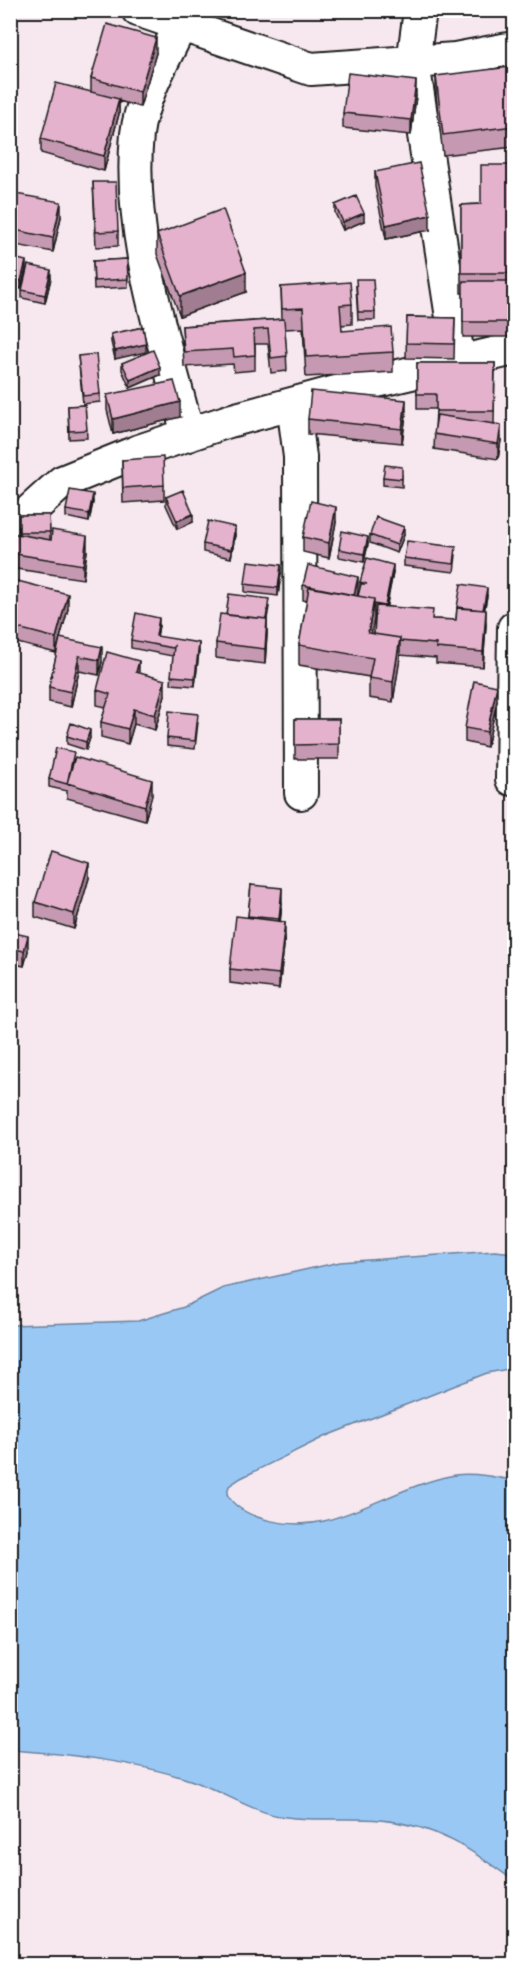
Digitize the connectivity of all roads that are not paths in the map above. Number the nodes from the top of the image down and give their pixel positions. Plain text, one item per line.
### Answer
1 (138, 10) edge
2 (420, 10) edge
3 (181, 24) junction
4 (514, 48) edge
5 (413, 63) junction
6 (514, 349) edge
7 (459, 363) junction
8 (293, 404) junction
9 (188, 435) junction
10 (10, 529) edge
11 (514, 628) edge
12 (512, 778) dead end
13 (301, 794) dead end

1 - 3 street
2 - 5 street
3 - 5 street
3 - 9 street
4 - 5 street
5 - 7 street
6 - 7 street
7 - 8 street
8 - 9 street
8 - 13 street
9 - 10 street
11 - 12 street

